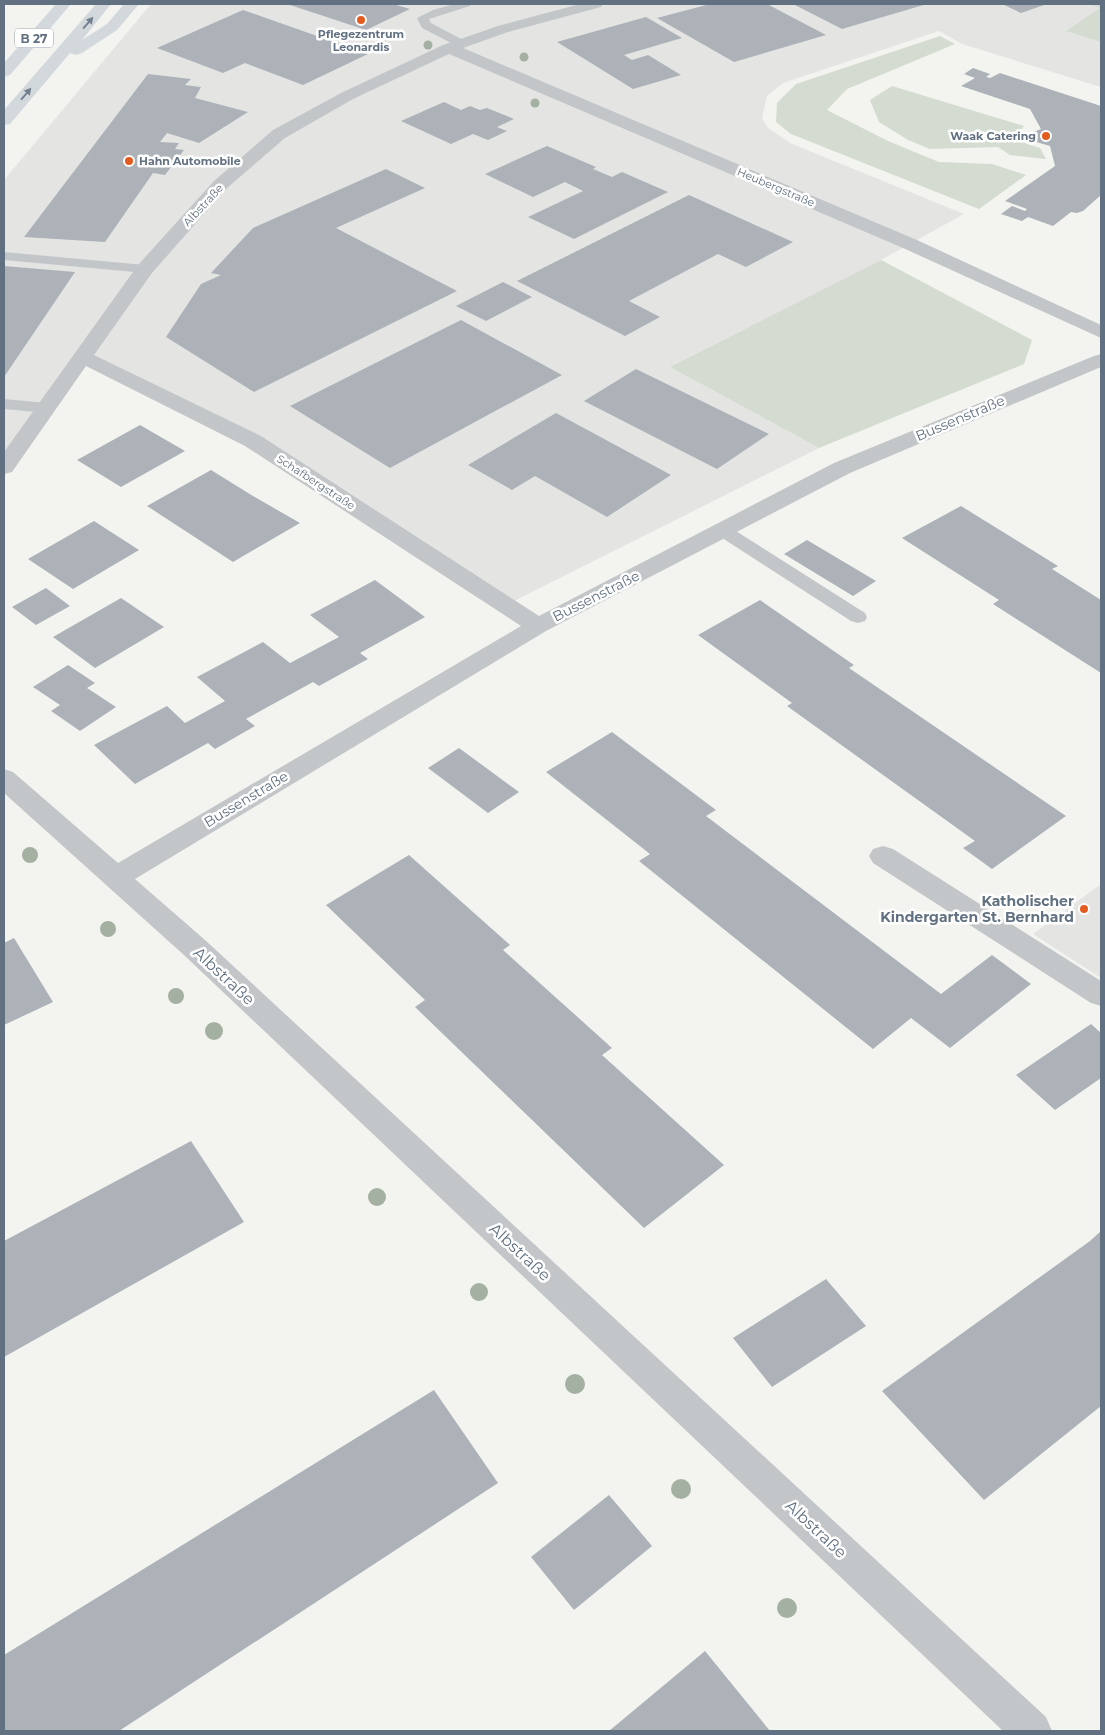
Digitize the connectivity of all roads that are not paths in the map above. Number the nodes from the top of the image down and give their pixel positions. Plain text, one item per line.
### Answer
1 (64, 4) edge
2 (104, 4) edge
3 (132, 4) edge
4 (466, 4) edge
5 (596, 4) edge
6 (455, 46) junction
7 (49, 68) junction
8 (4, 72) edge
9 (4, 120) edge
10 (4, 256) edge
11 (145, 269) junction
12 (1101, 332) edge
13 (83, 357) junction
14 (1101, 360) edge
15 (4, 404) edge
16 (46, 408) junction
17 (4, 467) edge
18 (722, 530) junction
19 (858, 617) dead end
20 (538, 626) junction
21 (4, 778) edge
22 (883, 856) dead end
23 (115, 878) junction
24 (1101, 995) edge
25 (1032, 1731) edge

1 - 8 highway, B 27
7 -> 2 highway, B 27
3 - 7 highway
4 - 6 lane
5 - 6 street, Albstraße
6 - 11 street, Albstraße
6 - 12 street, Heubergstraße
9 -> 7 highway, B 27
10 - 11 lane
11 - 13 street, Albstraße
13 - 16 street, Albstraße
13 - 20 street, Schafbergstraße
14 - 18 street, Bussenstraße
15 - 16 lane
16 - 17 street, Albstraße
18 - 19 lane
18 - 20 street, Bussenstraße
20 - 23 street, Bussenstraße
21 - 23 street, Albstraße
22 - 24 street
23 - 25 street, Albstraße

